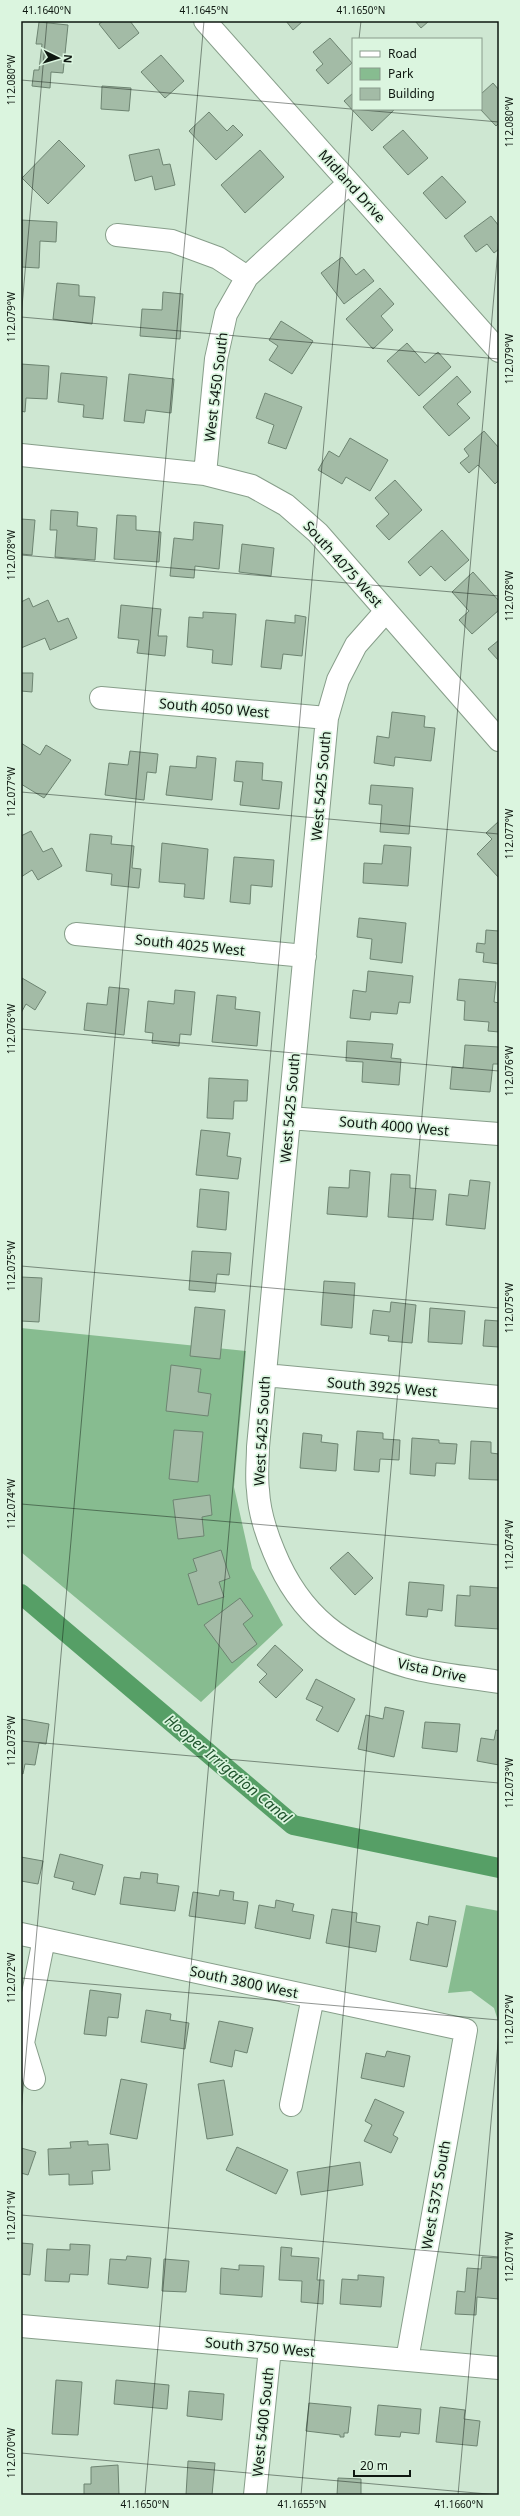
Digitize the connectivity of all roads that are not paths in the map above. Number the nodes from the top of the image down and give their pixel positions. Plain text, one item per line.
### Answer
1 (205, 21) edge
2 (349, 183) junction
3 (118, 235) dead end
4 (247, 277) junction
5 (499, 351) edge
6 (21, 455) edge
7 (205, 474) junction
8 (386, 611) junction
9 (101, 698) dead end
10 (327, 718) junction
11 (499, 740) edge
12 (76, 934) dead end
13 (305, 956) junction
14 (289, 1118) junction
15 (499, 1134) edge
16 (265, 1376) junction
17 (499, 1397) edge
18 (308, 1611) joint
19 (499, 1682) edge
20 (21, 1934) edge
21 (44, 1939) junction
22 (313, 1997) junction
23 (466, 2030) joint
24 (34, 2079) dead end
25 (291, 2106) dead end
26 (21, 2326) edge
27 (270, 2348) junction
28 (407, 2360) junction
29 (499, 2368) edge
30 (255, 2495) edge

1 - 2 street, Midland Drive
2 - 4 street, West 5450 South
2 - 5 street, Midland Drive
3 - 4 street
4 - 7 street, West 5450 South
6 - 7 street, South 4075 West
7 - 8 street, South 4075 West
8 - 10 street, West 5425 South
8 - 11 street, South 4075 West
9 - 10 street, South 4050 West
10 - 13 street, West 5425 South
12 - 13 street, South 4025 West
13 - 14 street, West 5425 South
14 - 15 street, South 4000 West
14 - 16 street, West 5425 South
16 - 17 street, South 3925 West
16 - 18 street, West 5425 South
18 - 19 street, Vista Drive
20 - 21 street, South 3800 West
21 - 22 street, South 3800 West
21 - 24 street
22 - 23 street, South 3800 West
22 - 25 street
23 - 28 street, West 5375 South
26 - 27 street, South 3750 West
27 - 28 street, South 3750 West
27 - 30 street, West 5400 South
28 - 29 street, South 3750 West

